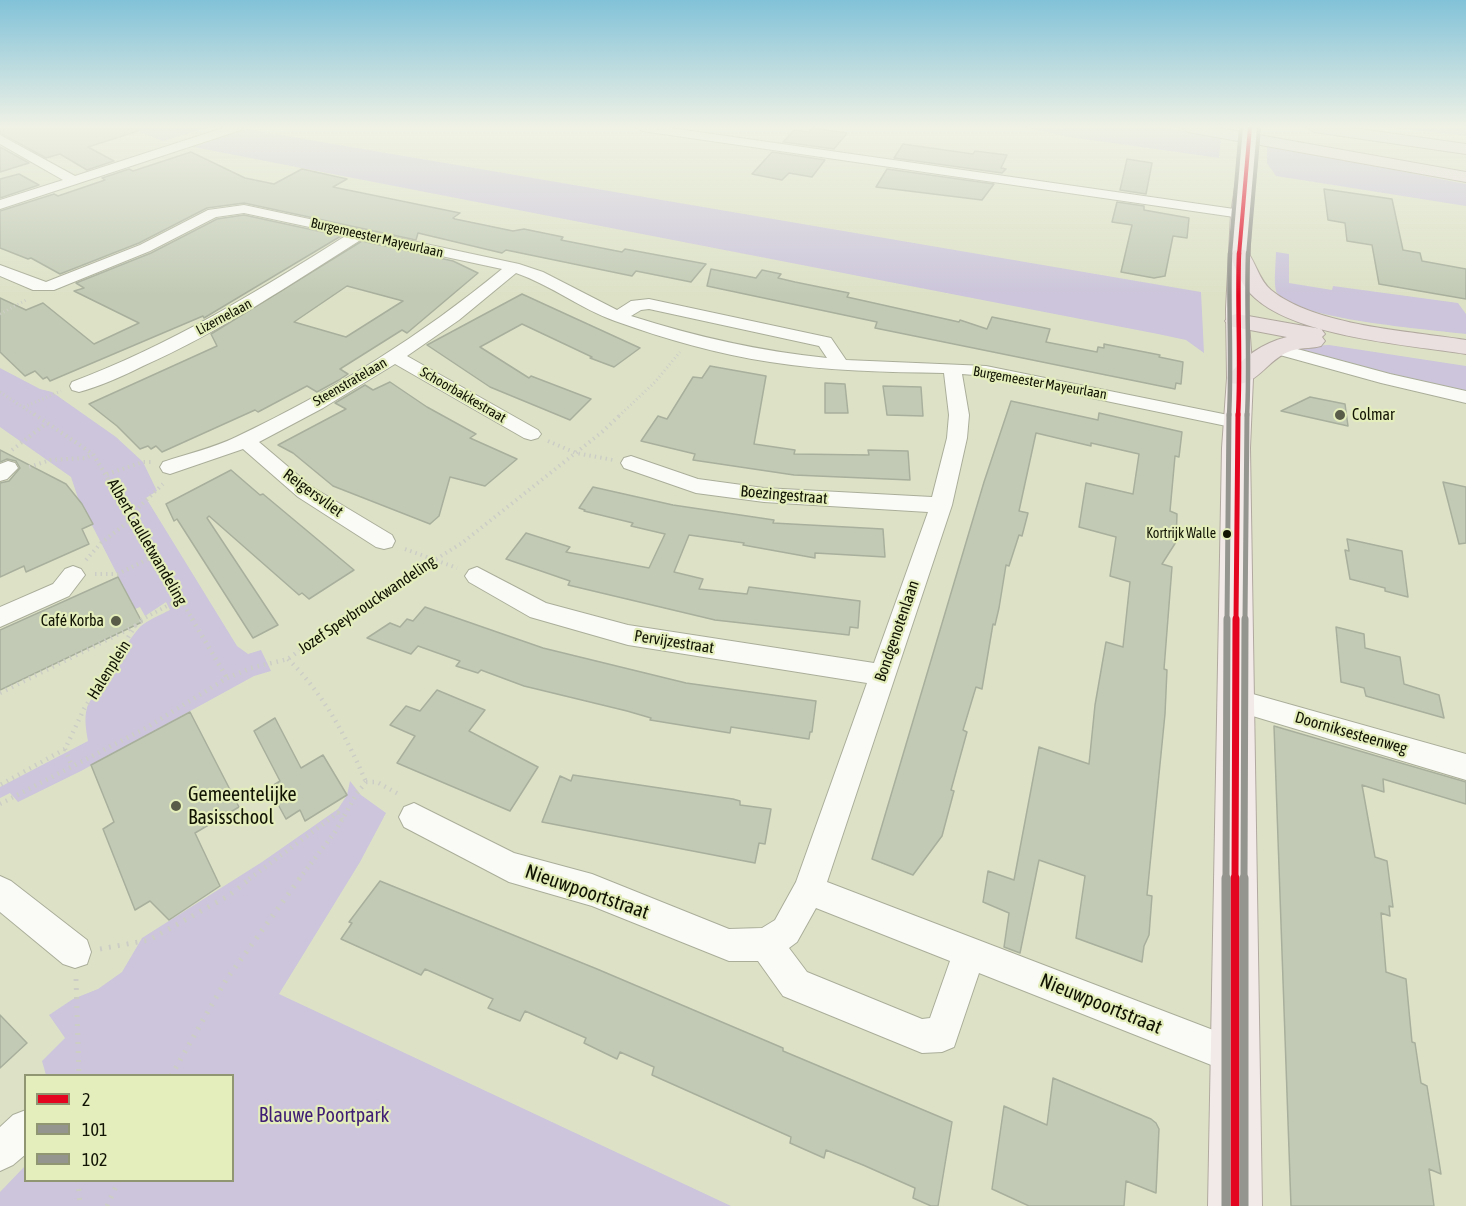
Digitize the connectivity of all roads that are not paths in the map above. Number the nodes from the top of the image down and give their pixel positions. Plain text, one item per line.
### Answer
1 (54, 183) edge
2 (58, 183) edge
3 (1029, 183) edge
4 (1245, 183) edge
5 (0, 198) edge
6 (0, 205) edge
7 (1241, 214) junction
8 (361, 233) junction
9 (1240, 255) junction
10 (514, 267) junction
11 (0, 270) edge
12 (1237, 315) junction
13 (618, 317) junction
14 (1376, 332) junction
15 (1351, 340) junction
16 (1466, 347) edge
17 (1275, 348) junction
18 (394, 356) junction
19 (1466, 358) edge
20 (841, 365) junction
21 (952, 368) junction
22 (1240, 378) junction
23 (79, 386) road end
24 (1466, 397) edge
25 (1236, 422) junction
26 (531, 434) road end
27 (245, 440) junction
28 (631, 463) road end
29 (170, 467) road end
30 (940, 505) junction
31 (384, 541) road end
32 (74, 575) road end
33 (477, 576) road end
34 (0, 618) edge
35 (881, 675) junction
36 (1235, 700) junction
37 (1466, 766) edge
38 (414, 817) road end
39 (809, 890) junction
40 (0, 892) edge
41 (766, 944) junction
42 (75, 952) road end
43 (969, 952) junction
44 (1234, 1056) junction
45 (24, 1130) edge
46 (0, 1152) edge
47 (1234, 1206) edge

1 - 5 street
2 - 6 street
3 - 7 street
4 - 7 main road, bridge
7 - 9 main road
8 - 10 street, Burgemeester Mayeurlaan
8 - 11 street, Burgemeester Mayeurlaan
8 - 23 street, Lizernelaan
9 - 12 main road
9 - 14 highway
10 - 13 street, Burgemeester Mayeurlaan
10 - 18 street, Steenstratelaan
12 - 14 highway
12 - 15 highway
12 - 22 main road
13 - 20 street, Burgemeester Mayeurlaan
13 - 20 street
14 - 16 highway
15 - 17 highway
15 - 19 highway
17 - 22 highway
17 - 24 street
18 - 26 street, Schoorbakkestraat
18 - 27 street, Steenstratelaan
20 - 21 street, Burgemeester Mayeurlaan
21 - 25 street, Burgemeester Mayeurlaan
21 - 30 street, Bondgenotenlaan
22 - 25 main road
25 - 36 main road
27 - 29 street, Steenstratelaan
27 - 31 street, Reigersvliet
28 - 30 street, Boezingestraat
30 - 35 street, Bondgenotenlaan
32 - 34 street
33 - 35 street, Pervijzestraat
35 - 39 street, Bondgenotenlaan
36 - 37 street, Doorniksesteenweg
36 - 44 main road
38 - 41 street, Nieuwpoortstraat
39 - 41 street
39 - 43 street, Nieuwpoortstraat
40 - 42 street
41 - 43 street
43 - 44 street, Nieuwpoortstraat
44 - 47 main road
45 - 46 street

